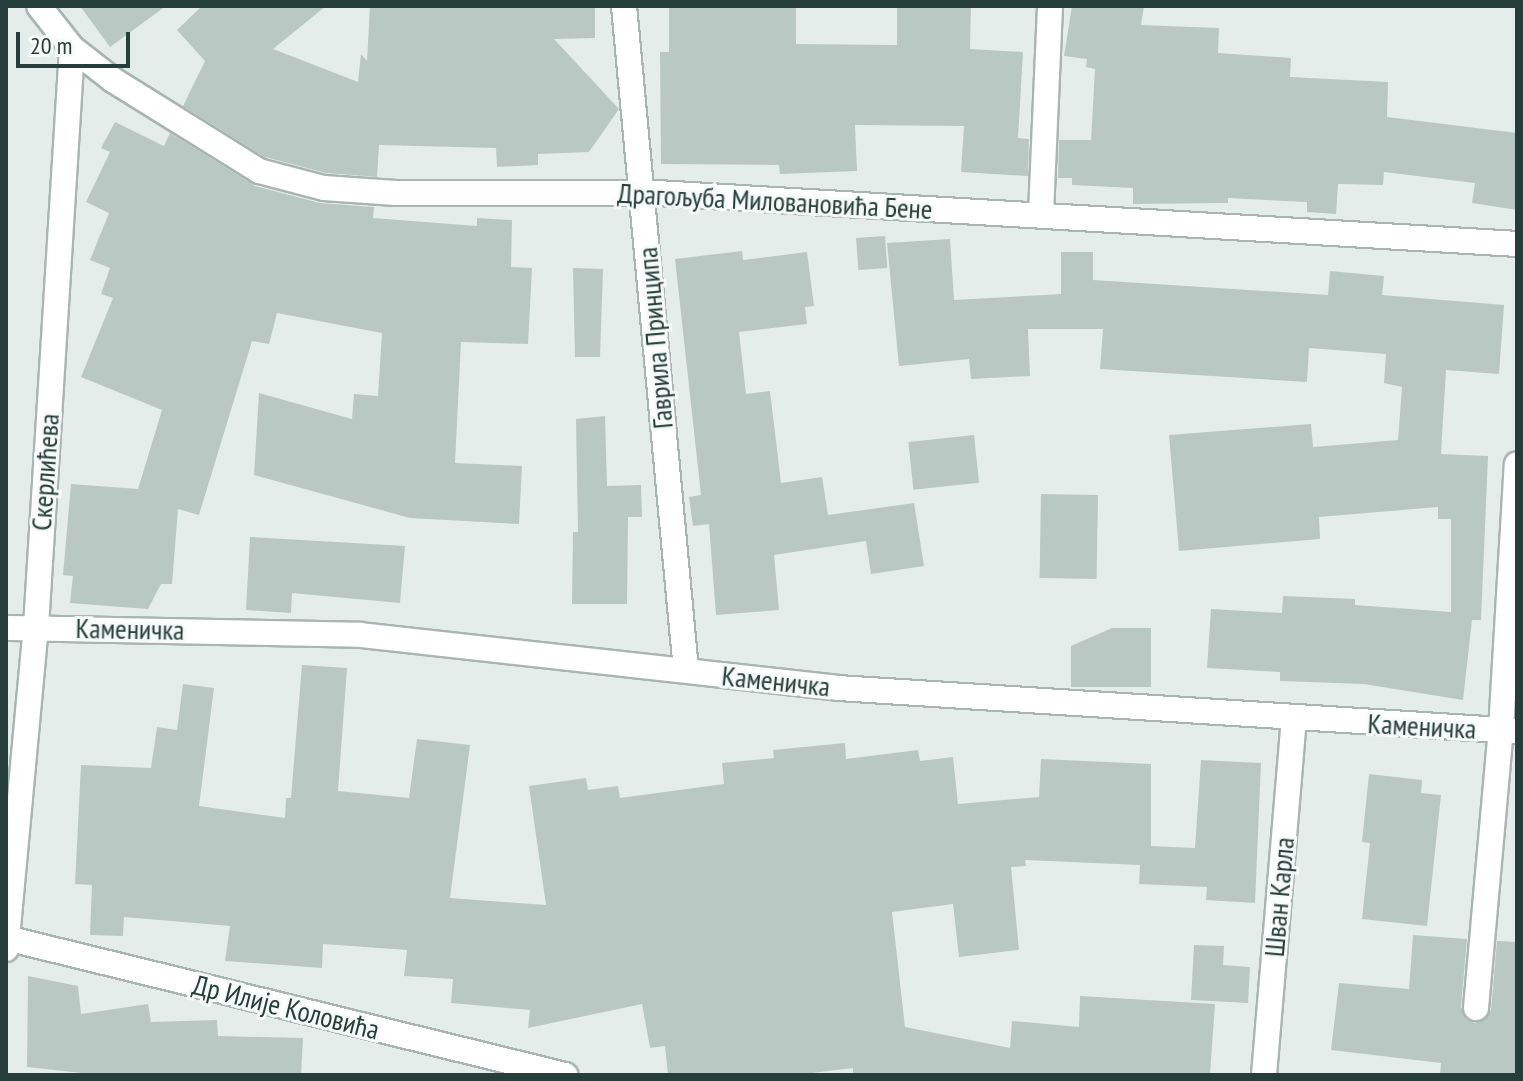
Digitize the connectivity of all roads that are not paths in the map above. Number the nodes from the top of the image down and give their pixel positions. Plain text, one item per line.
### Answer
1 (39, 6) edge
2 (624, 6) edge
3 (1050, 6) edge
4 (72, 48) junction
5 (641, 193) junction
6 (1041, 213) junction
7 (1517, 244) edge
8 (1517, 464) edge
9 (1514, 528) edge
10 (36, 627) junction
11 (6, 628) edge
12 (686, 670) junction
13 (1294, 719) junction
14 (1509, 731) edge
15 (6, 938) edge
16 (6, 949) edge
17 (1476, 1008) dead end
18 (565, 1075) edge
19 (1264, 1075) edge

1 - 4 street
2 - 5 street, Гаврила Принципа
3 - 6 street
4 - 5 street, Драгољуба Миловановића Бене
4 - 10 street, Скерлићева
5 - 6 street, Драгољуба Миловановића Бене
5 - 12 street, Гаврила Принципа
6 - 7 street, Драгољуба Миловановића Бене
8 - 9 street
9 - 14 street
10 - 11 street, Каменичка
10 - 12 street, Каменичка
10 - 15 street, Скерлићева
12 - 13 street, Каменичка
13 - 14 street, Каменичка
13 - 19 street, Шван Карла
14 - 17 street
15 - 16 street, Скерлићева
15 - 18 street, Др Илије Коловића

